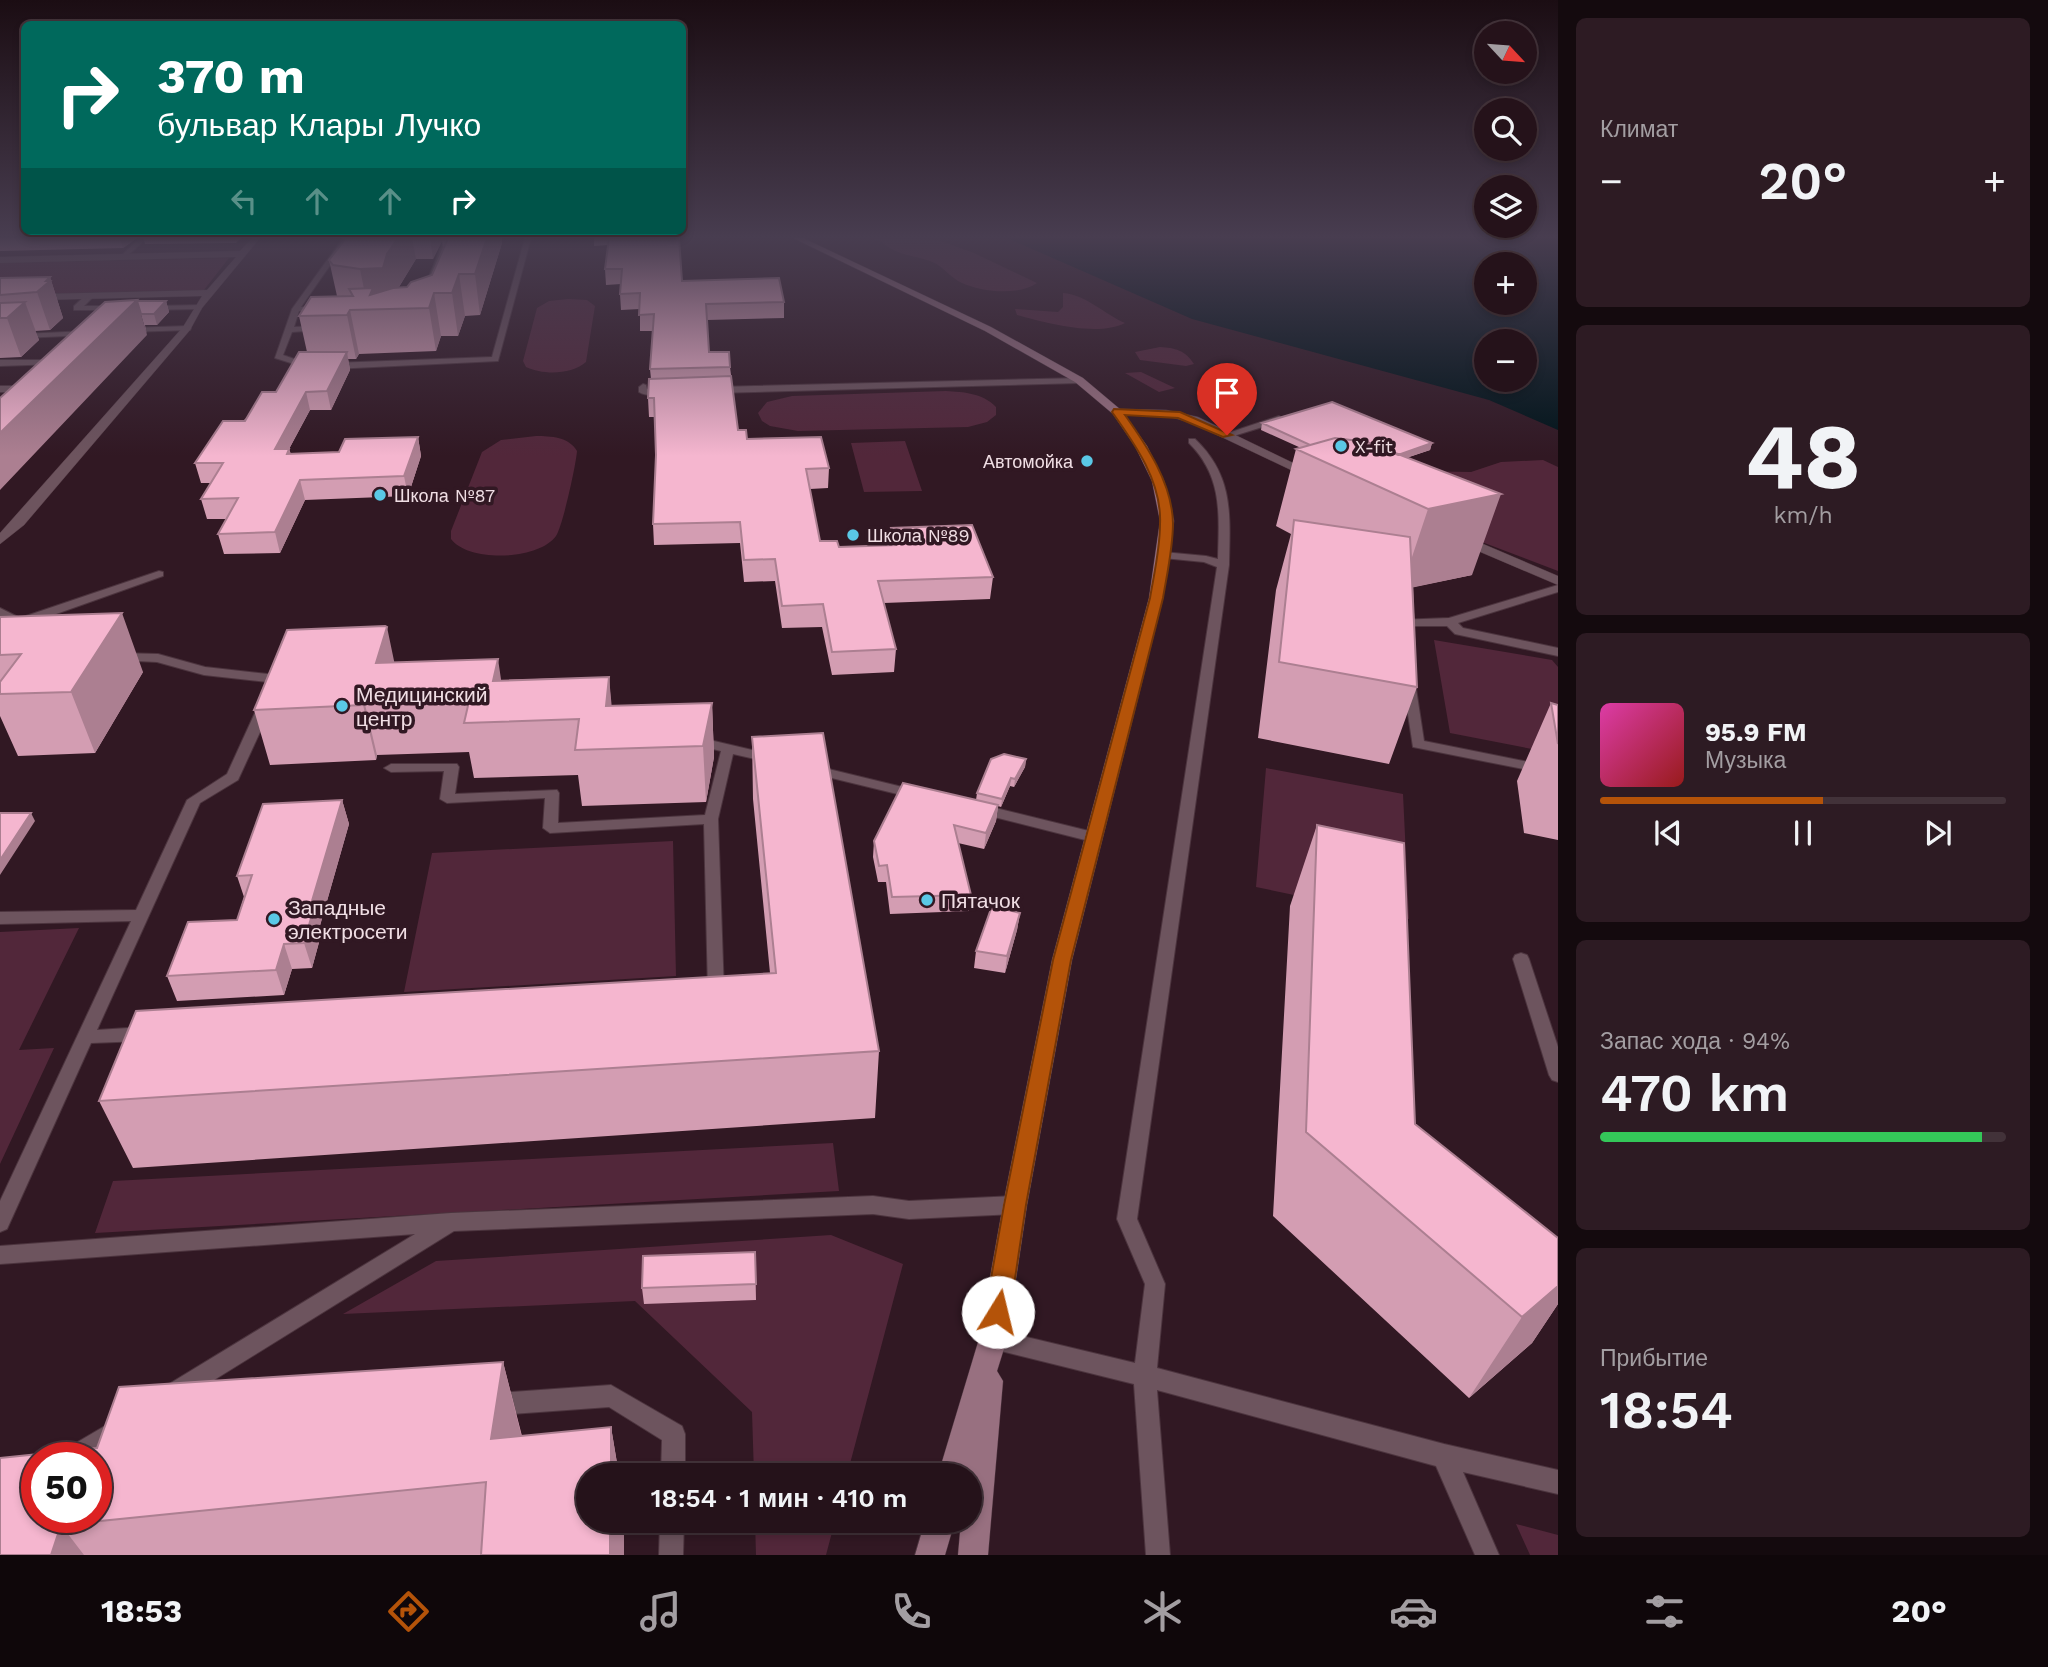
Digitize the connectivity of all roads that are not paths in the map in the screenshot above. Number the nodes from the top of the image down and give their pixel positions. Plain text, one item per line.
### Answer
1 (196, 311) edge
2 (295, 311) edge
3 (508, 311) edge
4 (948, 311) edge
5 (187, 328) junction
6 (330, 328) edge
7 (123, 330) edge
8 (289, 330) junction
9 (0, 337) edge
10 (82, 342) edge
11 (0, 363) edge
12 (54, 370) edge
13 (1079, 380) junction
14 (643, 387) dead end
15 (0, 389) edge
16 (684, 390) edge
17 (711, 390) edge
18 (29, 396) edge
19 (1117, 412) junction
20 (1289, 416) edge
21 (1227, 435) junction
22 (1192, 441) dead end
23 (1327, 483) edge
24 (1448, 533) edge
25 (0, 540) edge
26 (1163, 555) junction
27 (1223, 565) junction
28 (159, 574) dead end
29 (1558, 581) edge
30 (1558, 589) edge
31 (0, 612) edge
32 (1450, 622) junction
33 (1403, 636) edge
34 (1558, 652) edge
35 (103, 656) edge
36 (1406, 663) edge
37 (687, 739) edge
38 (728, 748) junction
39 (778, 761) edge
40 (802, 766) edge
41 (391, 768) dead end
42 (1558, 772) edge
43 (934, 798) edge
44 (961, 805) edge
45 (711, 819) junction
46 (1093, 837) junction
47 (141, 915) junction
48 (0, 918) edge
49 (1521, 959) dead end
50 (703, 1000) edge
51 (156, 1033) edge
52 (85, 1037) junction
53 (1558, 1075) edge
54 (1015, 1205) junction
55 (451, 1222) junction
56 (0, 1223) edge
57 (0, 1255) edge
58 (993, 1339) junction
59 (1145, 1377) junction
60 (159, 1404) edge
61 (473, 1406) edge
62 (136, 1424) edge
63 (97, 1442) edge
64 (1444, 1456) junction
65 (673, 1463) edge
66 (957, 1463) edge
67 (1558, 1482) edge
68 (672, 1533) edge
69 (936, 1533) edge
70 (671, 1555) edge
71 (930, 1555) edge
72 (973, 1555) edge
73 (1158, 1555) edge
74 (1487, 1555) edge

1 - 5 street
2 - 8 lane
3 - 8 lane
4 - 13 main road
5 - 7 lane
5 - 25 street
6 - 8 lane
9 - 10 lane
11 - 12 lane
13 - 17 lane
13 - 19 main road
14 - 16 lane
15 - 18 lane
19 - 21 street
19 - 26 main road
20 - 21 lane
21 - 23 street
22 - 27 lane
24 - 29 street
26 - 27 lane
26 - 46 main road
27 - 59 lane
28 - 31 lane
30 - 32 lane
32 - 33 lane
32 - 34 lane
35 - 47 lane
36 - 42 lane
37 - 38 lane
38 - 39 lane
38 - 45 lane
40 - 43 lane
41 - 45 lane
44 - 46 lane
45 - 50 lane
46 - 54 main road
47 - 48 lane
47 - 52 lane
49 - 53 lane
51 - 52 lane
52 - 56 lane
54 - 55 lane
54 - 58 main road
55 - 57 lane
55 - 60 lane
58 - 59 lane
58 - 66 main road
58 - 72 main road
59 - 64 lane
59 - 73 lane
61 - 65 lane
62 - 63 lane
64 - 67 lane
64 - 74 lane
68 - 70 lane
69 - 71 main road

